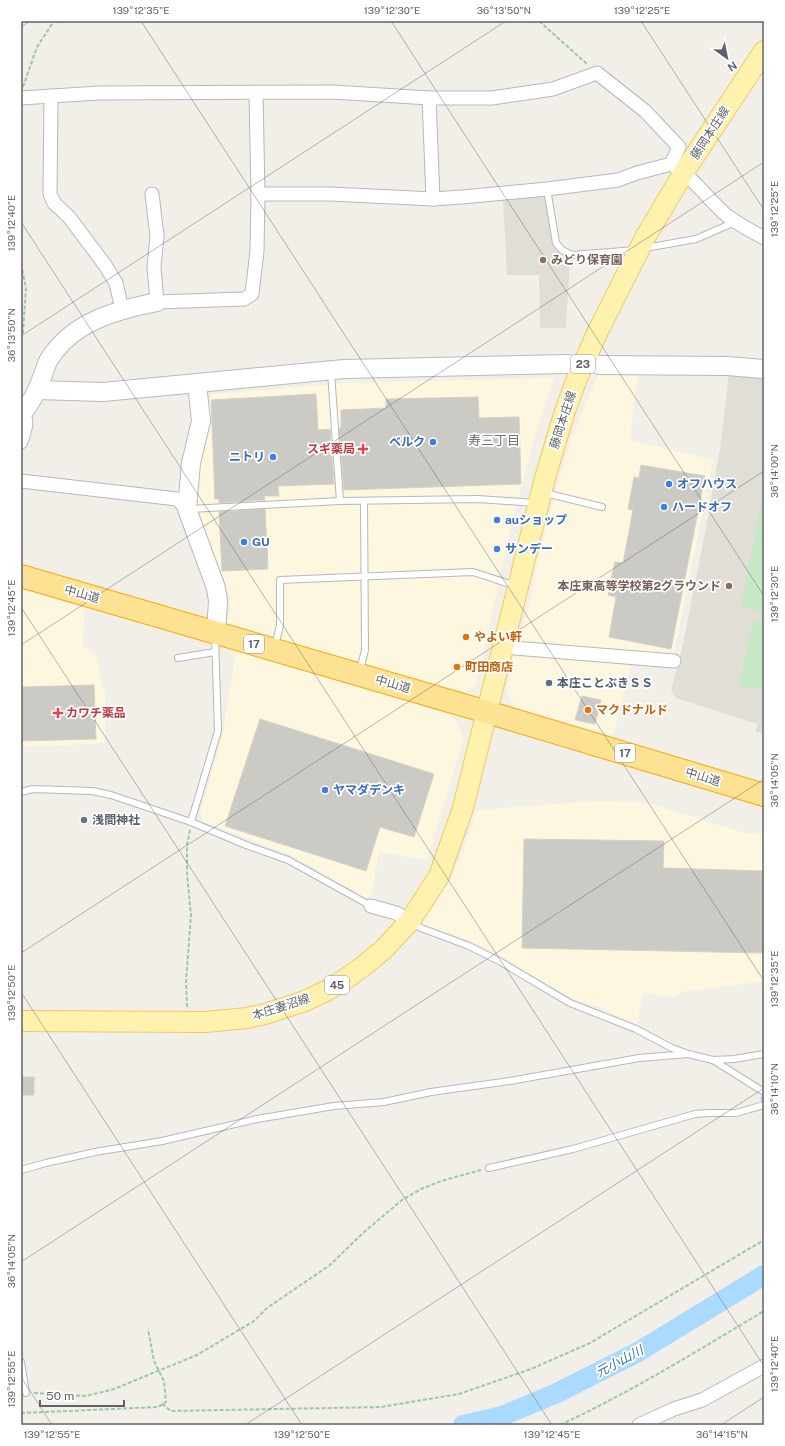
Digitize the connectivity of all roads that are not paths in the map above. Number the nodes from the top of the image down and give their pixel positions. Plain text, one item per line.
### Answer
1 (764, 51) edge
2 (256, 93) junction
3 (51, 96) junction
4 (21, 98) edge
5 (429, 98) junction
6 (678, 168) junction
7 (547, 189) junction
8 (152, 194) dead end
9 (258, 194) junction
10 (433, 199) junction
11 (734, 222) junction
12 (764, 238) edge
13 (639, 249) junction
14 (157, 302) junction
15 (122, 309) junction
16 (568, 364) dead end
17 (599, 365) dead end
18 (764, 369) edge
19 (331, 371) junction
20 (197, 383) junction
21 (37, 390) junction
22 (22, 414) edge
23 (21, 442) edge
24 (21, 481) edge
25 (540, 498) junction
26 (340, 501) junction
27 (364, 501) junction
28 (602, 507) dead end
29 (187, 509) junction
30 (21, 576) edge
31 (365, 577) junction
32 (517, 587) junction
33 (216, 643) junction
34 (503, 647) junction
35 (274, 650) junction
36 (178, 658) dead end
37 (674, 661) dead end
38 (359, 674) junction
39 (487, 712) junction
40 (21, 792) edge
41 (764, 795) edge
42 (191, 822) junction
43 (372, 906) joint
44 (410, 921) junction
45 (21, 1021) edge
46 (688, 1054) junction
47 (764, 1054) edge
48 (713, 1060) junction
49 (764, 1092) edge
50 (764, 1105) edge
51 (490, 1168) road end
52 (21, 1170) edge
53 (21, 1362) edge
54 (764, 1366) edge
55 (26, 1393) road end
56 (639, 1425) edge

1 - 6 main road, 藤岡本庄線 / 23
2 - 3 street
2 - 5 street
2 - 9 street
3 - 4 street
3 - 15 street
5 - 6 street
5 - 10 street
6 - 7 street
6 - 11 street
6 - 13 main road, 藤岡本庄線 / 23
7 - 10 street
7 - 13 lane
8 - 14 street
9 - 10 street
9 - 14 street
11 - 12 street
11 - 13 lane
13 - 25 main road, 藤岡本庄線 / 23
14 - 15 street
15 - 21 street
16 - 19 street
17 - 18 street
19 - 20 street
19 - 26 lane
20 - 21 street
20 - 29 street
21 - 22 street
22 - 23 street
24 - 29 street
25 - 27 lane
25 - 28 lane
25 - 32 main road, 藤岡本庄線 / 23
26 - 27 lane
26 - 29 lane
27 - 31 lane
29 - 33 street
30 - 33 highway, 中山道 / 17
31 - 32 lane
31 - 35 lane
31 - 38 lane
32 - 34 main road, 藤岡本庄線 / 23
33 - 35 highway, 中山道 / 17
33 - 36 lane
33 - 42 lane
34 - 37 street
34 - 39 main road, 藤岡本庄線 / 23
35 - 38 highway, 中山道 / 17
38 - 39 highway, 中山道 / 17
39 - 41 highway, 中山道 / 17
39 - 44 main road, 本庄妻沼線 / 45
40 - 42 lane
42 - 43 lane
43 - 44 street
44 - 45 main road, 本庄妻沼線 / 45
44 - 46 lane
46 - 48 lane
46 - 52 lane
47 - 48 lane
48 - 49 lane
50 - 51 lane
53 - 55 lane
54 - 56 street

